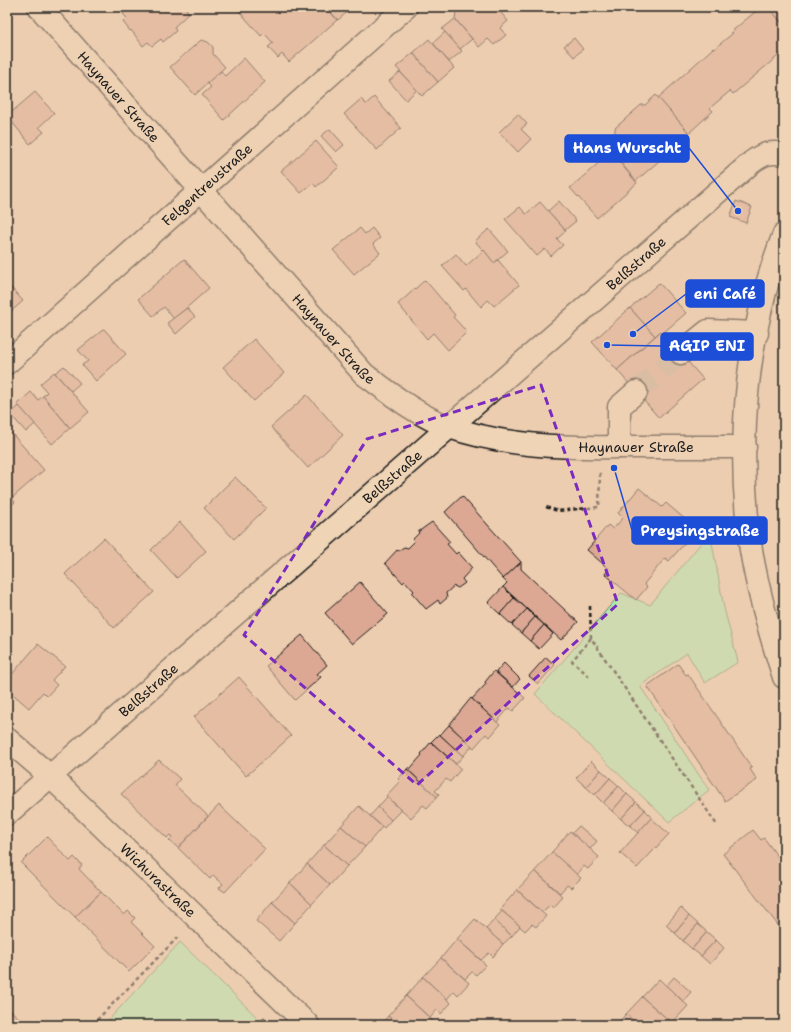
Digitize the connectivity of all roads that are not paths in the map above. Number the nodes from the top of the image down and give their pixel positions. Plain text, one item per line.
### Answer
1 (39, 7) edge
2 (406, 7) edge
3 (784, 154) edge
4 (200, 190) junction
5 (784, 234) edge
6 (757, 333) junction
7 (681, 353) tunnel mouth
8 (7, 362) edge
9 (636, 392) tunnel mouth
10 (448, 427) junction
11 (619, 447) junction
12 (745, 447) junction
13 (784, 677) edge
14 (7, 739) edge
15 (50, 776) junction
16 (7, 814) edge
17 (308, 1025) edge

1 - 4 street, Haynauer Straße
2 - 4 street, Felgentreustraße
3 - 10 street, Belßstraße
4 - 8 street, Felgentreustraße
4 - 10 street, Haynauer Straße
5 - 6 street
6 - 7 street
6 - 12 street
9 - 11 street
10 - 11 street, Haynauer Straße
10 - 15 street, Belßstraße
11 - 12 street, Haynauer Straße
12 - 13 street
14 - 15 street, Wichurastraße
15 - 16 street, Belßstraße
15 - 17 street, Wichurastraße

